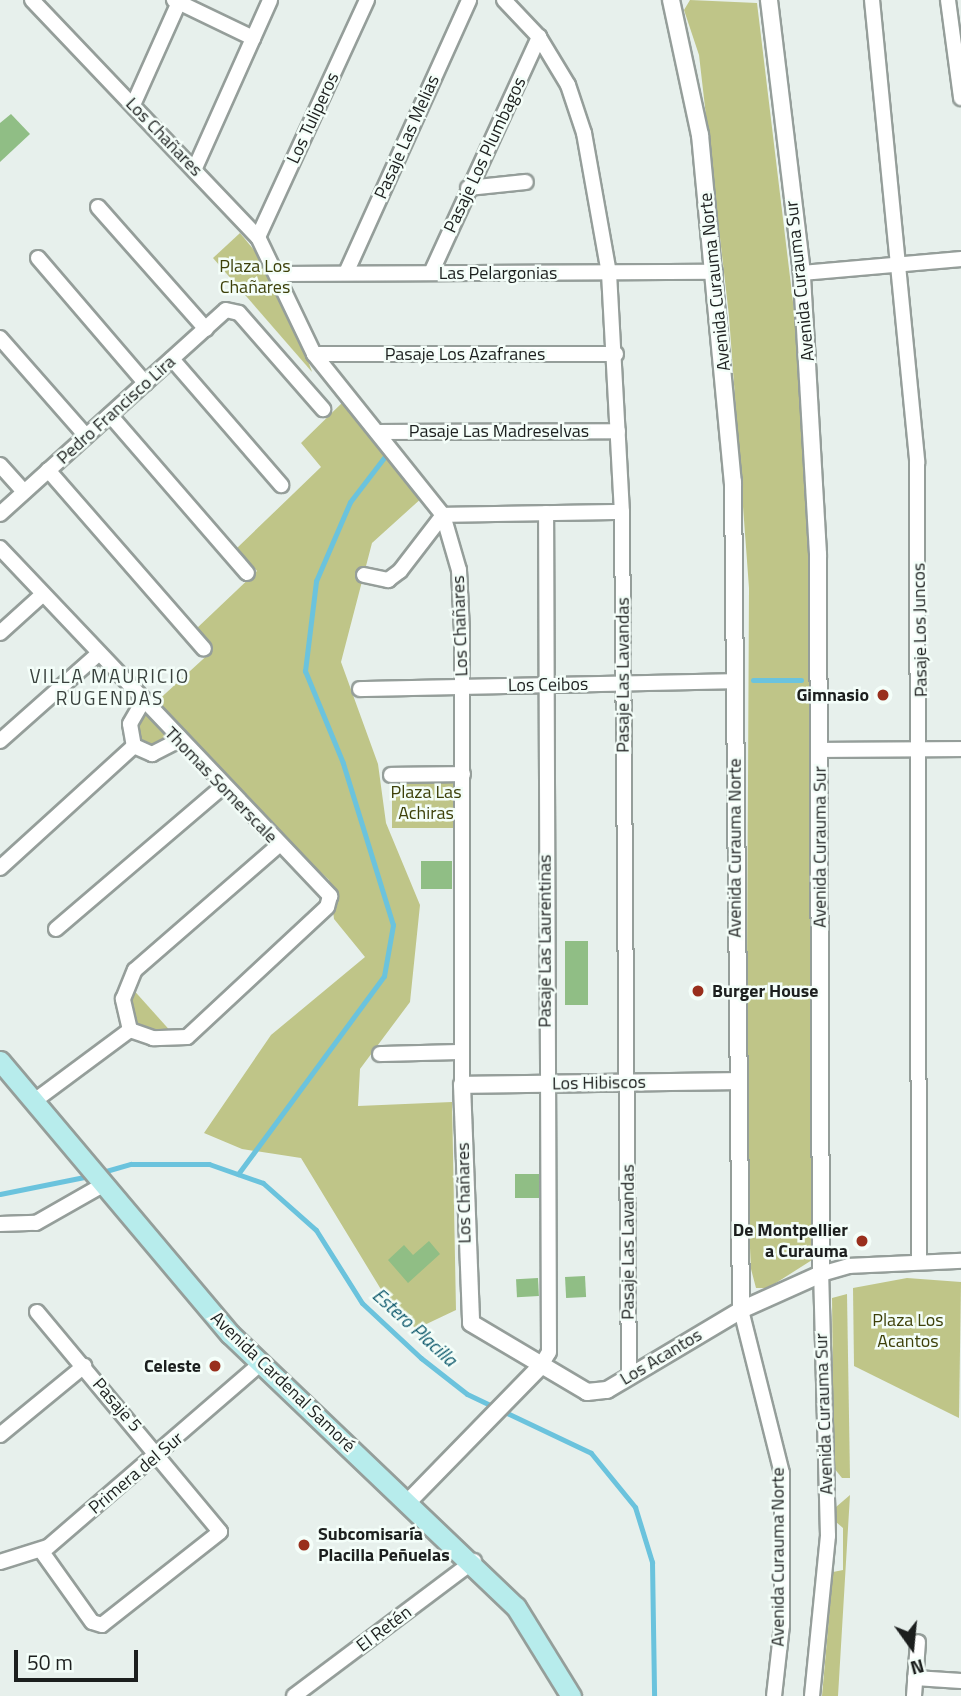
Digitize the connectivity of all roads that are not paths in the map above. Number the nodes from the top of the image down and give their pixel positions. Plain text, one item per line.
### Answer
1 (32, 0) edge
2 (270, 0) edge
3 (368, 0) edge
4 (469, 0) edge
5 (504, 0) edge
6 (671, 0) edge
7 (769, 0) edge
8 (872, 0) edge
9 (948, 0) edge
10 (176, 1) edge
11 (540, 37) junction
12 (253, 38) junction
13 (961, 98) edge
14 (133, 105) junction
15 (195, 168) junction
16 (526, 182) dead end
17 (468, 187) junction
18 (98, 207) dead end
19 (258, 237) junction
20 (38, 258) dead end
21 (961, 259) edge
22 (901, 261) junction
23 (715, 272) junction
24 (346, 273) junction
25 (431, 273) junction
26 (609, 273) junction
27 (802, 273) junction
28 (281, 274) junction
29 (206, 328) junction
30 (0, 338) edge
31 (616, 354) junction
32 (314, 355) junction
33 (172, 359) junction
34 (145, 383) junction
35 (323, 409) dead end
36 (110, 415) junction
37 (618, 431) junction
38 (379, 432) junction
39 (86, 436) junction
40 (0, 465) edge
41 (48, 470) junction
42 (281, 485) dead end
43 (24, 492) junction
44 (622, 512) junction
45 (0, 513) edge
46 (546, 513) junction
47 (443, 515) junction
48 (0, 548) edge
49 (247, 573) dead end
50 (364, 575) dead end
51 (42, 595) junction
52 (0, 633) edge
53 (204, 649) dead end
54 (97, 655) junction
55 (735, 681) junction
56 (623, 684) junction
57 (547, 685) junction
58 (462, 687) junction
59 (360, 689) dead end
60 (142, 703) junction
61 (0, 741) edge
62 (177, 741) junction
63 (134, 746) junction
64 (961, 748) edge
65 (922, 749) junction
66 (820, 750) junction
67 (463, 774) junction
68 (391, 775) dead end
69 (221, 788) junction
70 (278, 845) junction
71 (0, 868) edge
72 (56, 929) dead end
73 (130, 1030) junction
74 (461, 1052) junction
75 (380, 1054) dead end
76 (0, 1060) edge
77 (735, 1081) junction
78 (626, 1082) junction
79 (544, 1084) junction
80 (463, 1085) junction
81 (33, 1102) junction
82 (102, 1186) junction
83 (0, 1224) edge
84 (961, 1261) edge
85 (919, 1262) junction
86 (821, 1275) junction
87 (741, 1310) junction
88 (37, 1312) dead end
89 (260, 1364) junction
90 (84, 1366) junction
91 (540, 1367) junction
92 (629, 1377) junction
93 (0, 1435) edge
94 (159, 1454) junction
95 (410, 1500) junction
96 (42, 1552) junction
97 (474, 1561) junction
98 (0, 1562) edge
99 (918, 1642) dead end
100 (915, 1678) junction
101 (961, 1681) edge
102 (294, 1696) edge
103 (571, 1696) edge
104 (774, 1696) edge
105 (812, 1696) edge
106 (914, 1696) edge

1 - 14 street, Los Chañares
2 - 12 street
3 - 19 street, Los Tuliperos
4 - 24 street, Pasaje Las Melias
5 - 11 street, Pasaje Las Lavandas
6 - 23 street, Avenida Curauma Norte
7 - 27 street, Avenida Curauma Sur
8 - 22 street, Pasaje Los Juncos
9 - 13 street
10 - 12 street
10 - 14 street
11 - 17 street, Pasaje Los Plumbagos
11 - 26 street, Pasaje Las Lavandas
12 - 15 street
14 - 15 street, Los Chañares
15 - 19 street, Los Chañares
16 - 17 street
17 - 25 street, Pasaje Los Plumbagos
18 - 29 street
19 - 28 street, Los Chañares
20 - 34 street
21 - 22 street
22 - 27 street
22 - 65 street, Pasaje Los Juncos
23 - 26 street, Las Pelargonias
23 - 55 street, Avenida Curauma Norte
24 - 25 street, Las Pelargonias
24 - 28 street, Las Pelargonias
25 - 26 street, Las Pelargonias
26 - 31 street, Pasaje Las Lavandas
27 - 66 street, Avenida Curauma Sur
28 - 32 street, Los Chañares
29 - 33 street, Pedro Francisco Lira
29 - 35 street, Pedro Francisco Lira
30 - 39 street
31 - 32 street, Pasaje Los Azafranes
31 - 37 street, Pasaje Las Lavandas
32 - 38 street, Los Chañares
33 - 34 street, Pedro Francisco Lira
33 - 42 street
34 - 36 street, Pedro Francisco Lira
36 - 39 street, Pedro Francisco Lira
36 - 49 street
37 - 38 street, Pasaje Las Madreselvas
37 - 44 street, Pasaje Las Lavandas
38 - 47 street, Los Chañares
39 - 41 street, Pedro Francisco Lira
40 - 43 street
41 - 43 street, Pedro Francisco Lira
41 - 53 street
43 - 45 street, Pedro Francisco Lira
44 - 46 street
44 - 56 street, Pasaje Las Lavandas
46 - 47 street
46 - 57 street, Pasaje Las Laurentinas
47 - 50 street
47 - 58 street, Los Chañares
48 - 51 street, Thomas Somerscale
51 - 52 street
51 - 54 street, Thomas Somerscale
54 - 60 street, Thomas Somerscale
54 - 61 street
55 - 56 street, Los Ceibos
55 - 77 street, Avenida Curauma Norte
56 - 57 street, Los Ceibos
56 - 78 street, Pasaje Las Lavandas
57 - 58 street, Los Ceibos
57 - 79 street, Pasaje Las Laurentinas
58 - 59 street, Los Ceibos
58 - 67 street, Los Chañares
60 - 62 street, Thomas Somerscale
60 - 63 street
62 - 63 street
62 - 69 street, Thomas Somerscale
63 - 71 street
64 - 65 street
65 - 66 street
65 - 85 street, Pasaje Los Juncos
66 - 86 street, Avenida Curauma Sur
67 - 68 street
67 - 74 street, Los Chañares
69 - 70 street, Thomas Somerscale
69 - 72 street
70 - 73 street
70 - 73 street, Thomas Somerscale
73 - 81 street
74 - 75 street
74 - 80 street, Los Chañares
76 - 81 main road, Avenida Cardenal Samoré
77 - 78 street, Los Hibiscos
77 - 87 street, Avenida Curauma Norte
78 - 79 street, Los Hibiscos
78 - 92 street, Pasaje Las Lavandas
79 - 80 street, Los Hibiscos
79 - 91 street, Pasaje Las Laurentinas
80 - 91 street, Los Chañares
81 - 82 main road, Avenida Cardenal Samoré
82 - 83 street
82 - 89 main road, Avenida Cardenal Samoré
84 - 85 street, Los Acantos
85 - 86 street, Los Acantos
86 - 87 street, Los Acantos
86 - 105 street, Avenida Curauma Sur
87 - 92 street, Los Acantos
87 - 104 street, Avenida Curauma Norte
88 - 90 street, Pasaje 5
89 - 94 street, Primera del Sur
89 - 95 main road, Avenida Cardenal Samoré
90 - 93 street
90 - 94 street, Pasaje 5
91 - 92 street, Los Acantos
91 - 95 street
94 - 96 street, Primera del Sur
94 - 96 street, Pasaje 5
95 - 97 main road, Avenida Cardenal Samoré
96 - 98 street, Primera del Sur
97 - 102 street, El Retén
97 - 103 main road, Avenida Cardenal Samoré
99 - 100 street
100 - 101 street
100 - 106 street

